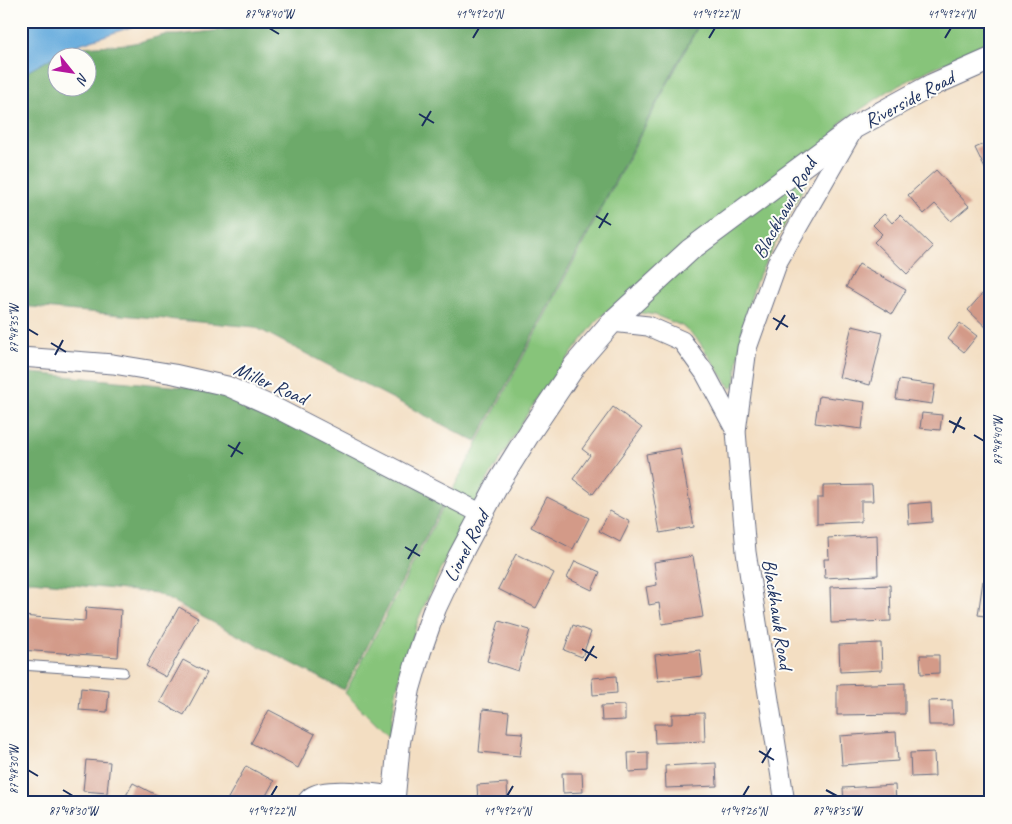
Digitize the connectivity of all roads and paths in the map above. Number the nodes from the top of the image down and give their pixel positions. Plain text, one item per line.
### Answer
1 (991, 59) edge
2 (855, 127) junction
3 (612, 322) junction
4 (21, 357) edge
5 (736, 431) junction
6 (482, 514) junction
7 (21, 665) edge
8 (124, 672) dead end
9 (394, 799) edge
10 (306, 803) edge
11 (785, 803) edge

1 - 2 street, Riverside Road
2 - 3 street, Riverside Road
2 - 5 street, Blackhawk Road
3 - 5 street, Blackhawk Road
3 - 6 street, Lionel Road
4 - 6 street, Miller Road
5 - 11 street, Blackhawk Road
6 - 9 street, Lionel Road
7 - 8 lane
9 - 10 street

